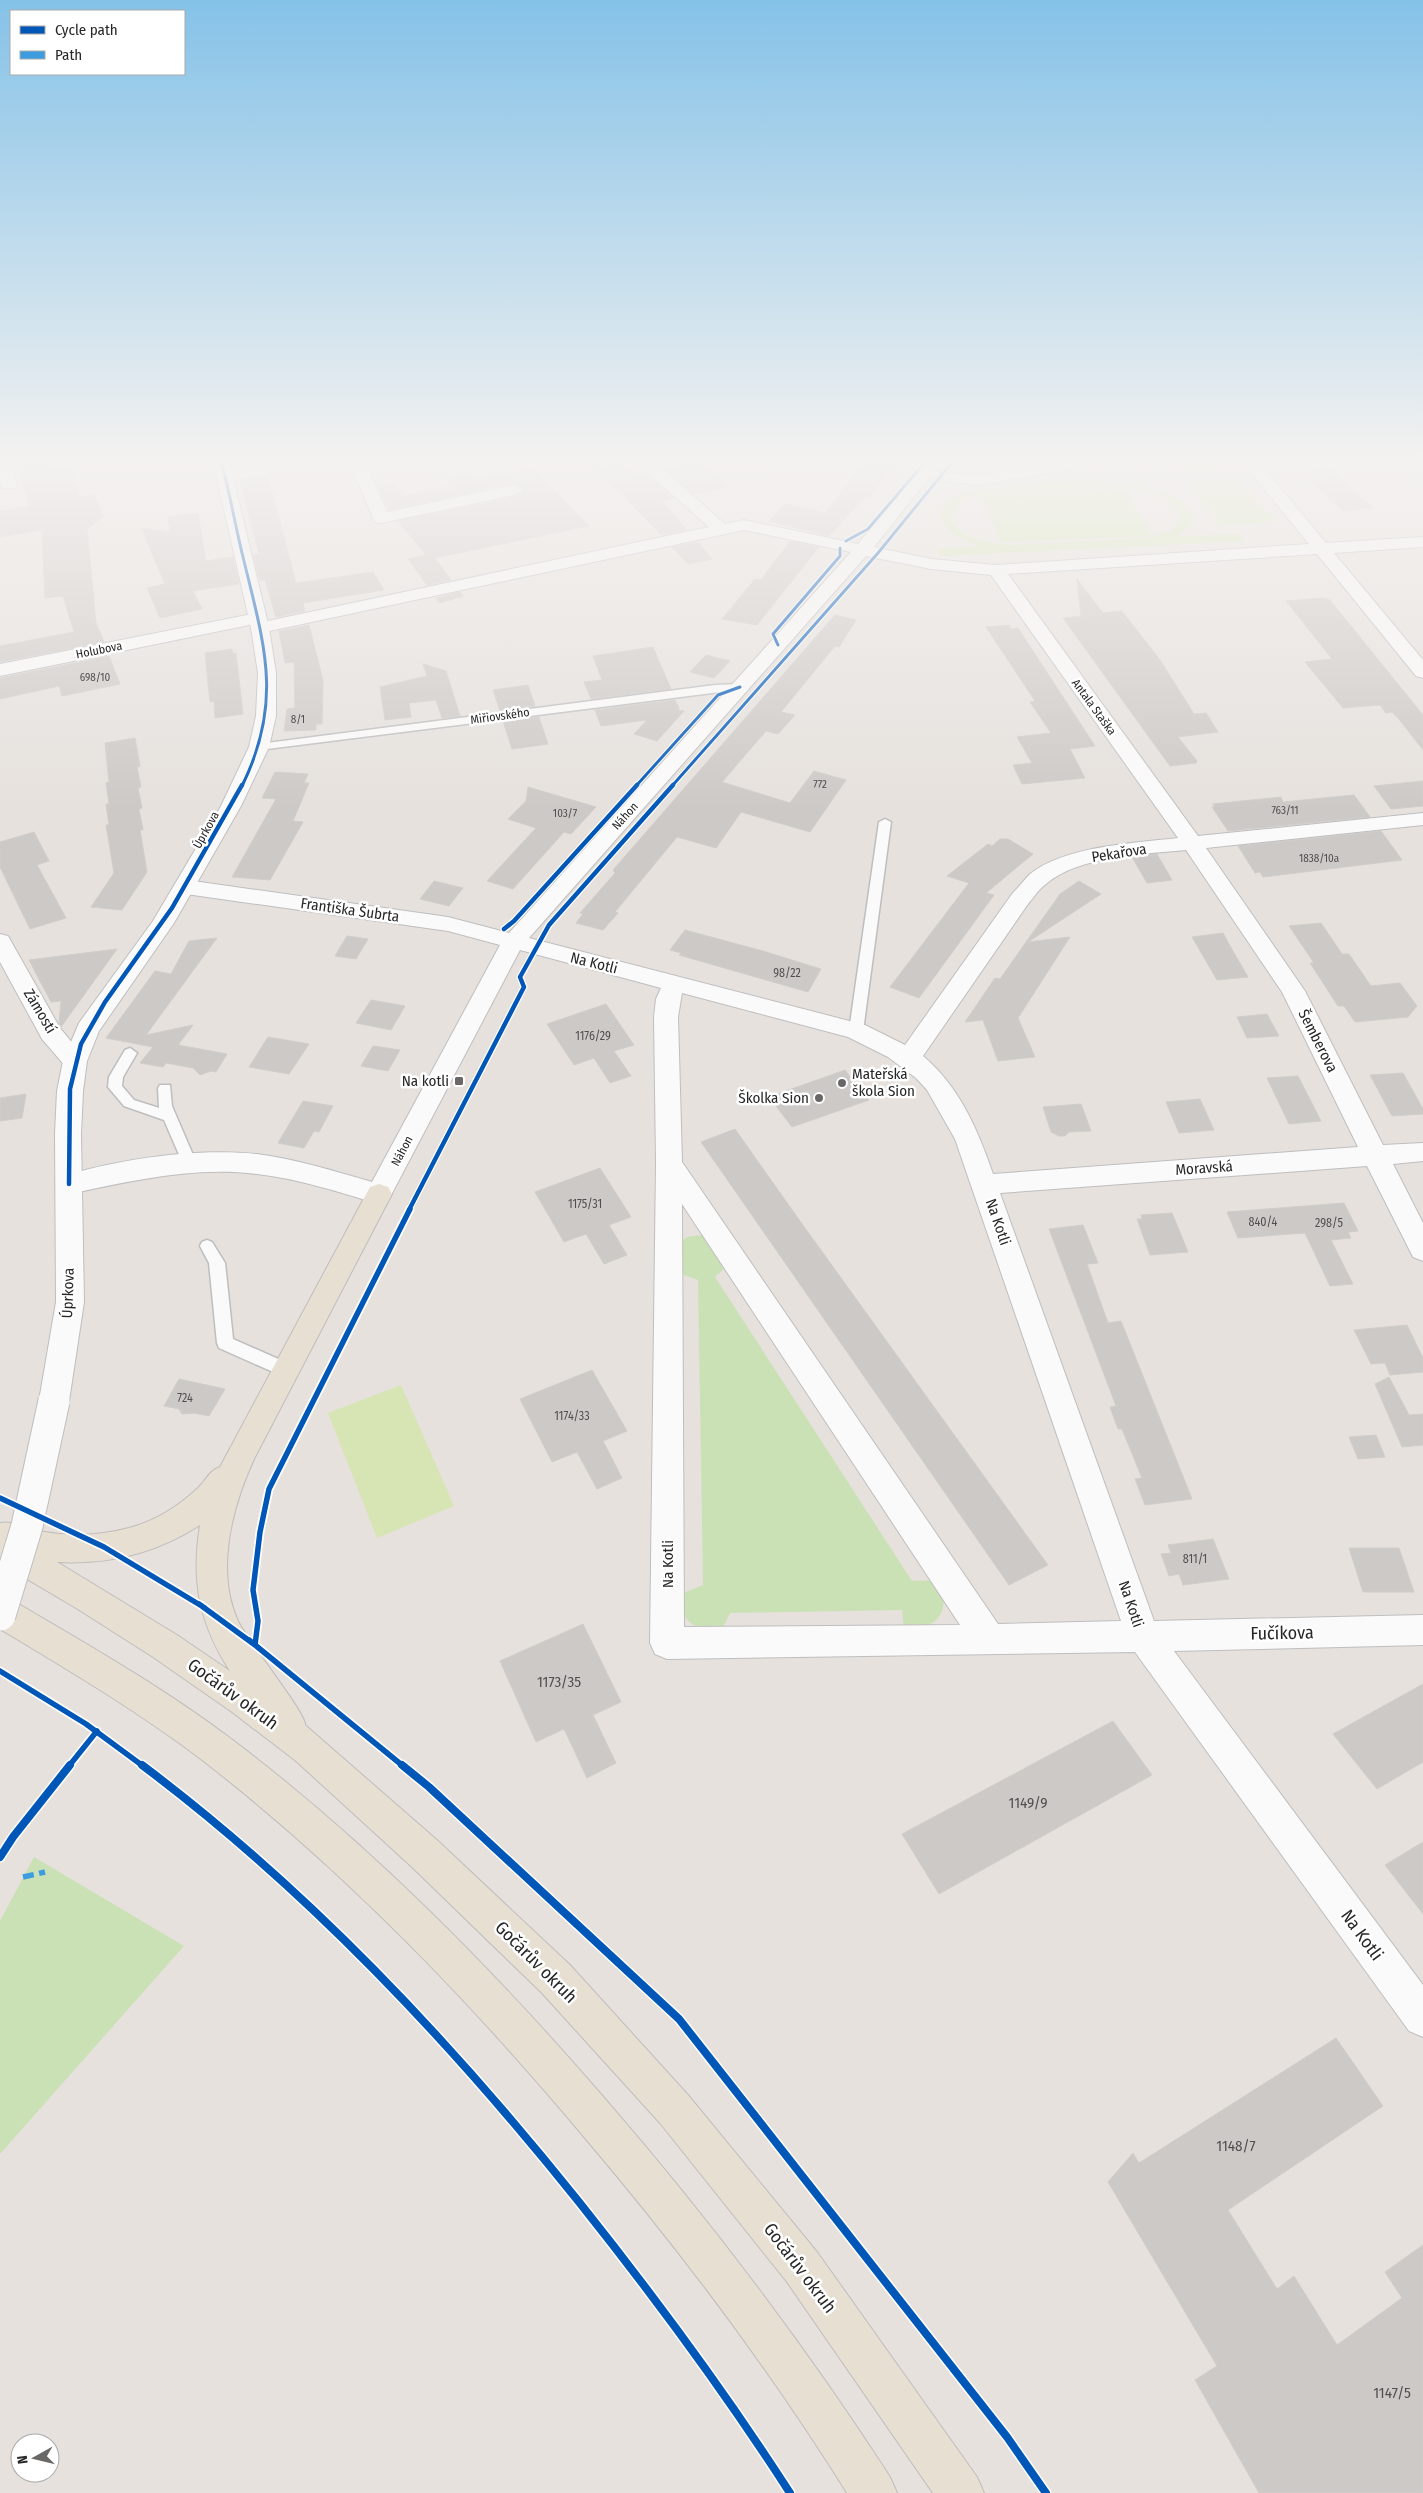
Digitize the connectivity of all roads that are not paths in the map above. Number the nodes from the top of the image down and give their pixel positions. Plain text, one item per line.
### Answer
1 (248, 577) edge
2 (483, 577) edge
3 (838, 577) edge
4 (1001, 577) edge
5 (1346, 577) edge
6 (258, 623) junction
7 (0, 670) edge
8 (1423, 672) edge
9 (740, 687) junction
10 (259, 747) junction
11 (1423, 819) edge
12 (885, 822) dead end
13 (1192, 844) junction
14 (186, 887) junction
15 (513, 942) junction
16 (3, 954) edge
17 (674, 984) junction
18 (856, 1031) junction
19 (130, 1053) dead end
20 (909, 1058) junction
21 (75, 1061) junction
22 (165, 1088) dead end
23 (168, 1116) junction
24 (1423, 1152) edge
25 (1376, 1155) junction
26 (189, 1162) junction
27 (669, 1162) junction
28 (69, 1184) junction
29 (985, 1184) junction
30 (379, 1194) junction
31 (207, 1246) dead end
32 (1423, 1250) edge
33 (286, 1370) junction
34 (241, 1454) junction
35 (0, 1535) edge
36 (0, 1546) edge
37 (0, 1613) edge
38 (1423, 1630) edge
39 (1142, 1635) junction
40 (989, 1640) junction
41 (308, 1749) junction
42 (1423, 2017) edge
43 (874, 2493) edge
44 (961, 2493) edge

1 - 6 street, Úprkova
2 - 6 street, Holubova
3 - 9 street, Náhon
4 - 13 street, Antala Staška
5 - 8 street
6 - 7 street, Holubova
6 - 10 street, Úprkova
9 - 10 lane, Miřiovského
9 - 15 street, Náhon
10 - 14 street, Úprkova
11 - 13 street, Pekařova
12 - 18 lane
13 - 20 street, Pekařova
13 - 25 street, Šemberova
14 - 15 street, Františka Šubrta
14 - 21 street, Úprkova
15 - 17 street, Na Kotli
15 - 30 street, Náhon
16 - 21 street, Zámostí
17 - 18 street, Na Kotli
17 - 27 street, Na Kotli
18 - 20 street, Na Kotli
19 - 23 lane
20 - 29 street, Na Kotli
21 - 28 street, Úprkova
22 - 23 lane
23 - 26 lane
24 - 25 street, Moravská
25 - 29 street, Moravská
25 - 32 street, Šemberova
26 - 28 street
26 - 30 street
27 - 40 street
27 - 40 street, Na Kotli
28 - 37 street, Úprkova, bridge
29 - 39 street, Na Kotli
30 - 33 main road
31 - 33 lane
33 - 34 main road
34 - 35 main road
34 - 41 main road
36 - 41 main road, Gočárův okruh
37 - 43 main road
38 - 39 street, Fučíkova
39 - 40 street, Na Kotli
39 - 42 street, Na Kotli
41 - 44 main road, Gočárův okruh

